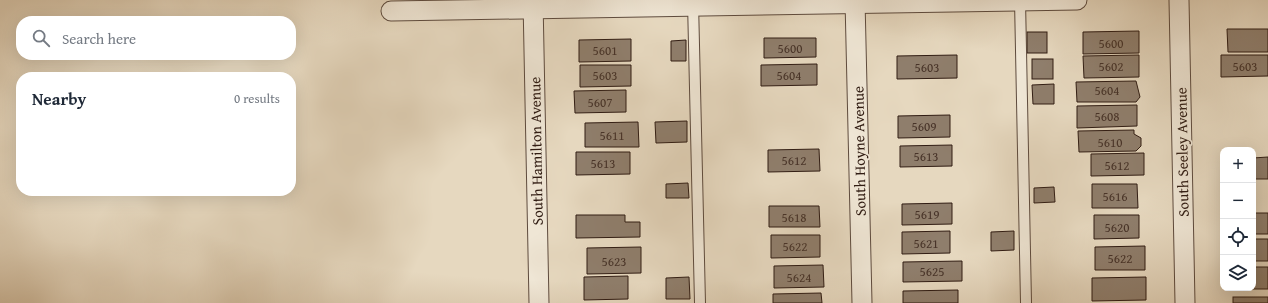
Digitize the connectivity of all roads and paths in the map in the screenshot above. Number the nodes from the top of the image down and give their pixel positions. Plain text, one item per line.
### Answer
1 (1020, 0) edge
2 (1077, 0) edge
3 (1179, 0) edge
4 (856, 1) edge
5 (693, 3) edge
6 (533, 5) edge
7 (391, 6) edge
8 (539, 303) edge
9 (700, 303) edge
10 (862, 303) edge
11 (1026, 303) edge
12 (1185, 303) edge

1 - 2 street
1 - 4 street
1 - 11 lane
3 - 12 street, South Seeley Avenue
4 - 5 street
4 - 10 street, South Hoyne Avenue
5 - 6 street
5 - 9 lane
6 - 7 street
6 - 8 street, South Hamilton Avenue

